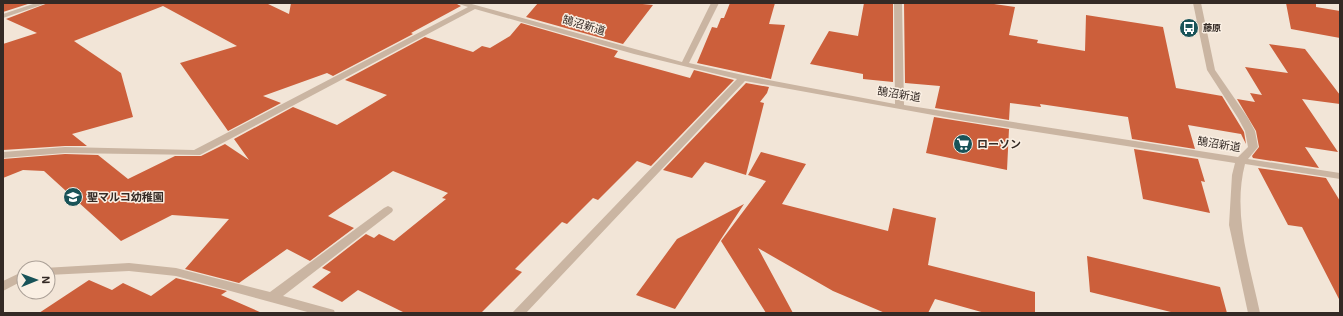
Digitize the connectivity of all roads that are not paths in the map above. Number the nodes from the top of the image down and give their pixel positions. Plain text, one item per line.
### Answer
1 (43, 3) edge
2 (460, 3) edge
3 (715, 3) edge
4 (898, 3) edge
5 (1197, 3) edge
6 (474, 7) junction
7 (3, 16) edge
8 (684, 65) junction
9 (743, 78) junction
10 (900, 107) junction
11 (3, 155) edge
12 (1241, 160) junction
13 (1340, 176) edge
14 (388, 210) dead end
15 (56, 271) edge
16 (16, 279) edge
17 (3, 286) edge
18 (271, 298) junction
19 (329, 313) edge
20 (518, 313) edge
21 (1254, 313) edge

1 - 7 street
2 - 6 street, 鵠沼新道
3 - 8 street
4 - 10 street
5 - 12 street
6 - 8 street, 鵠沼新道
6 - 11 street
8 - 9 street, 鵠沼新道
9 - 10 street, 鵠沼新道
9 - 20 street
10 - 12 street, 鵠沼新道
12 - 13 street, 鵠沼新道
12 - 21 street
14 - 18 street
15 - 18 street
16 - 17 street
18 - 19 street

